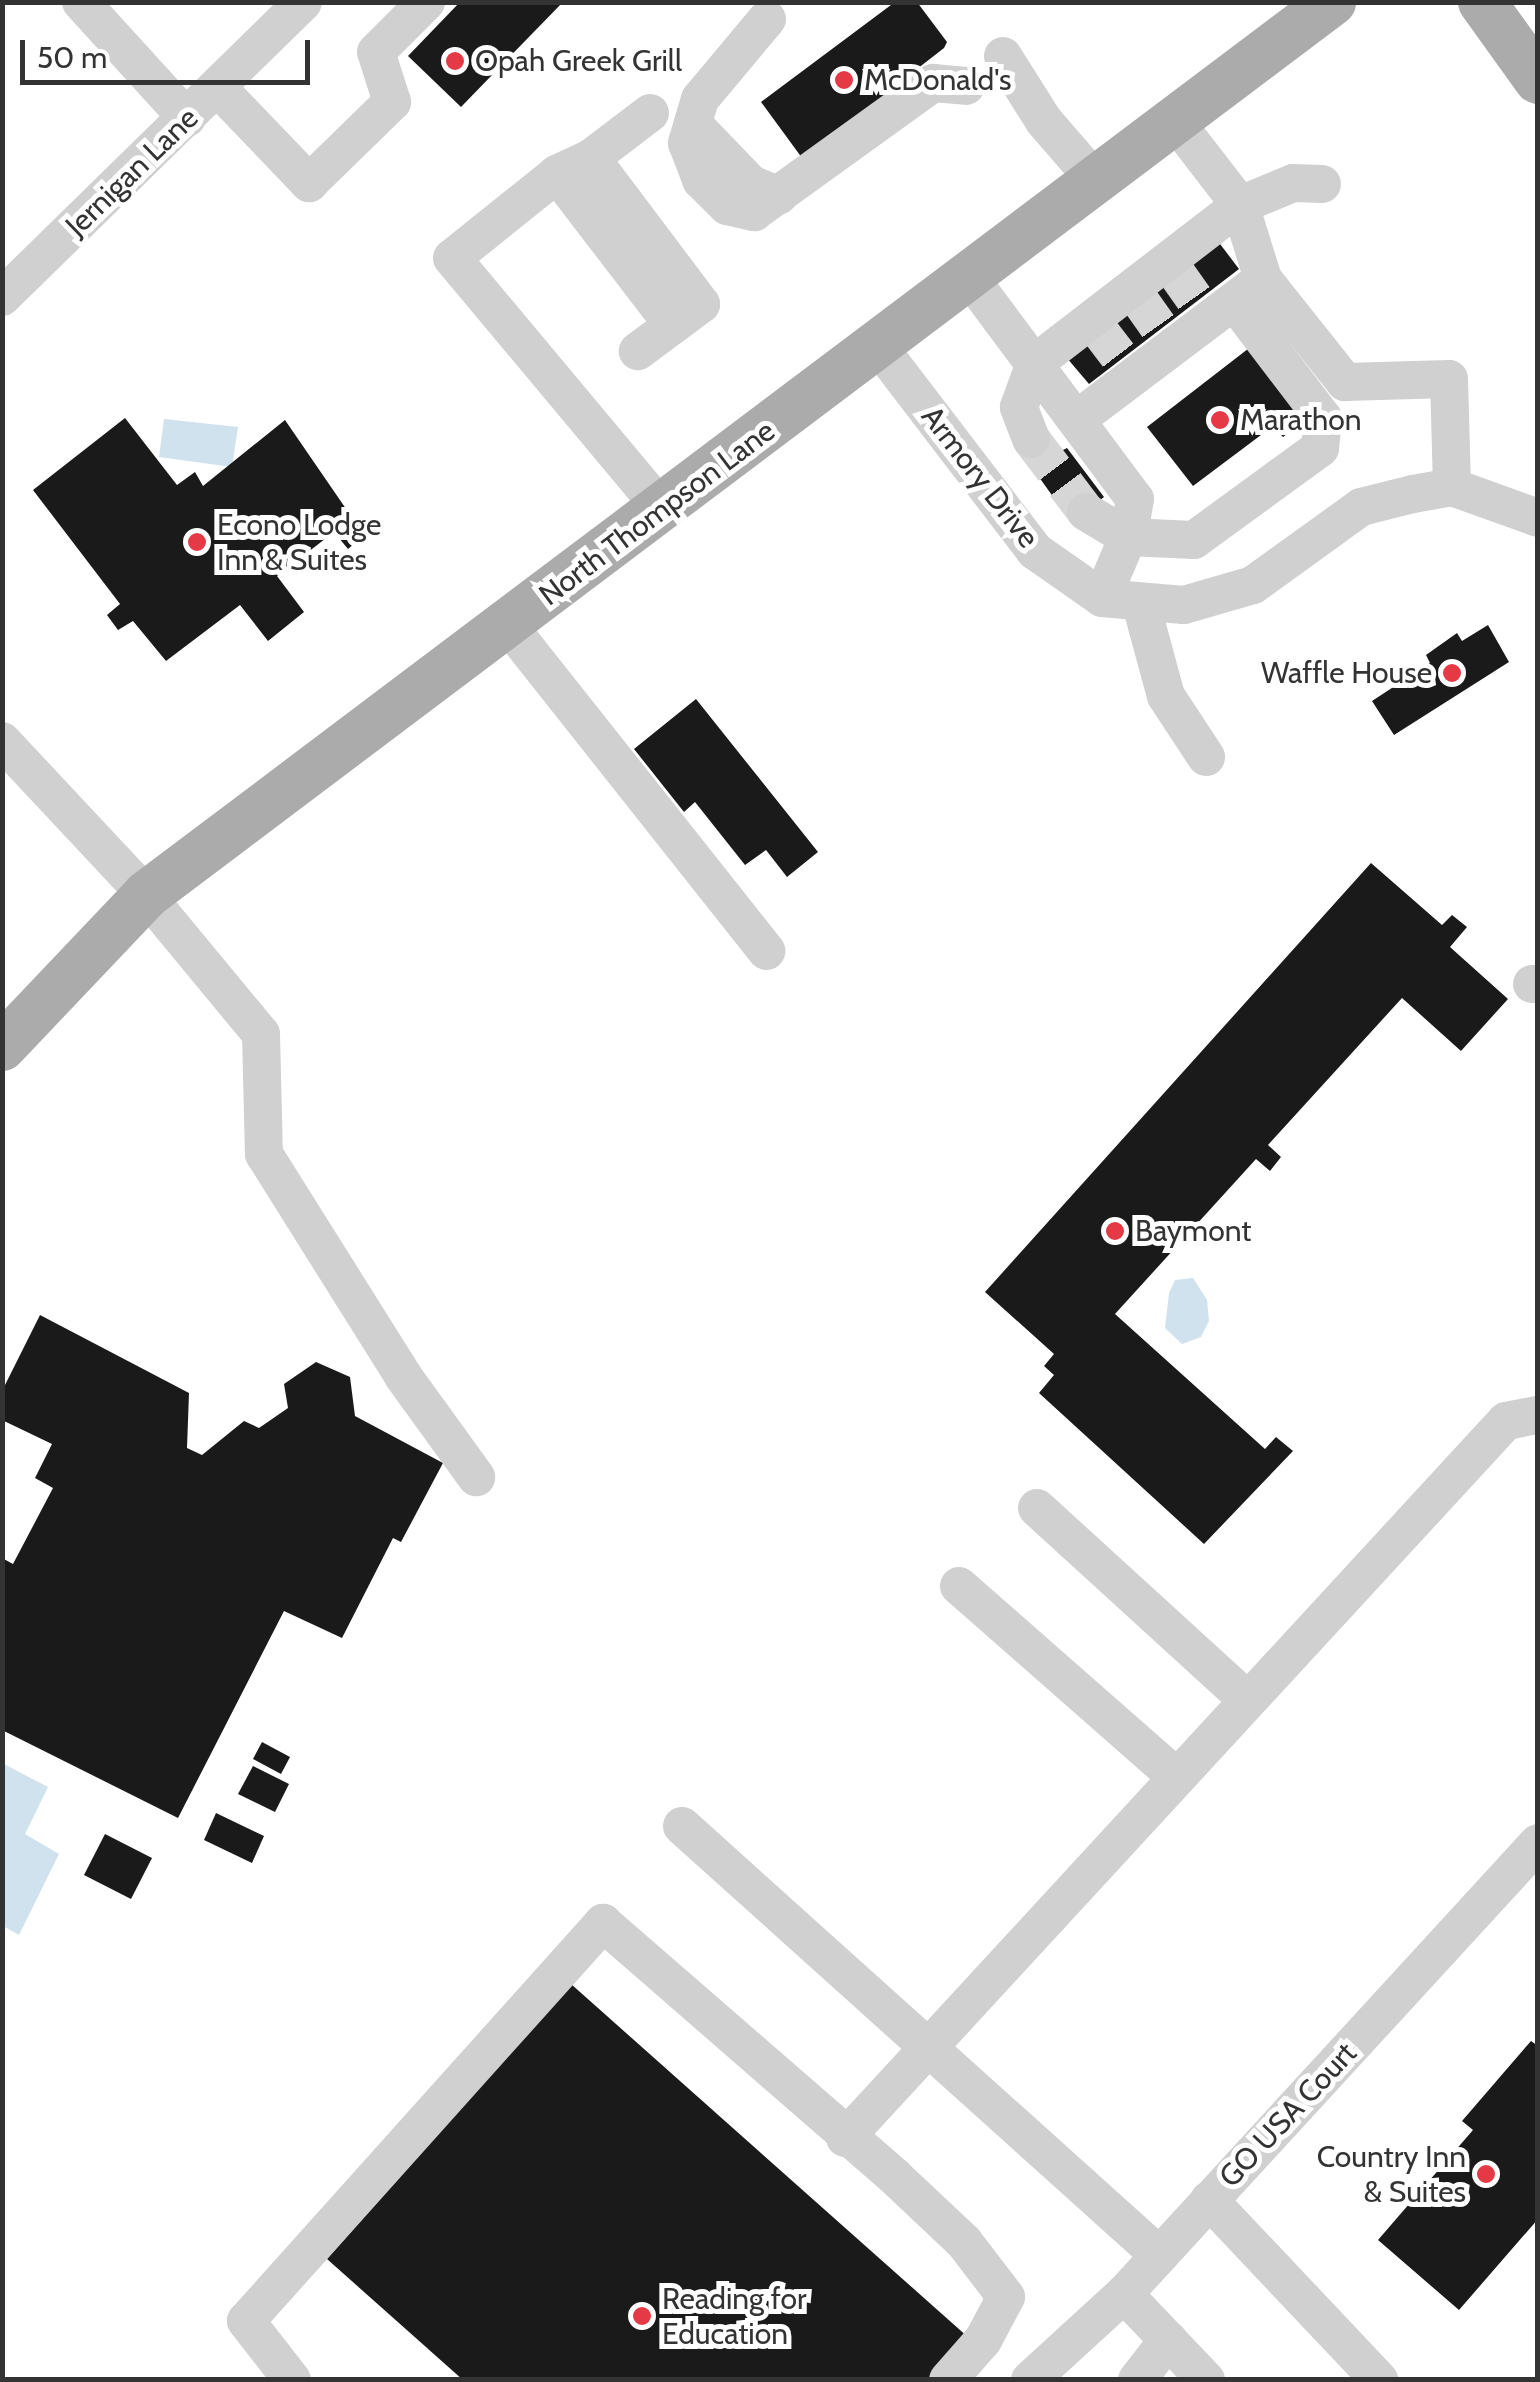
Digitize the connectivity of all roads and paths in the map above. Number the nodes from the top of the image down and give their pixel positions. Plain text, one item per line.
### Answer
1 (81, 2) edge
2 (303, 2) edge
3 (426, 2) edge
4 (1332, 2) edge
5 (1482, 2) edge
6 (767, 19) dead end
7 (1003, 56) dead end
8 (1538, 80) edge
9 (966, 86) dead end
10 (218, 88) junction
11 (650, 114) dead end
12 (187, 118) junction
13 (1175, 122) junction
14 (592, 158) junction
15 (557, 174) junction
16 (1096, 181) junction
17 (1322, 184) dead end
18 (1240, 205) junction
19 (970, 278) junction
20 (2, 297) edge
21 (1226, 300) junction
22 (673, 325) junction
23 (879, 347) junction
24 (638, 351) dead end
25 (1035, 363) junction
26 (1077, 418) junction
27 (1030, 438) tunnel mouth
28 (1452, 486) junction
29 (662, 509) junction
30 (1086, 512) tunnel mouth
31 (1538, 518) edge
32 (1128, 537) junction
33 (1102, 598) junction
34 (1141, 604) junction
35 (508, 624) junction
36 (2, 741) edge
37 (1206, 757) dead end
38 (146, 894) junction
39 (766, 951) dead end
40 (2, 1047) edge
41 (1538, 1415) edge
42 (476, 1477) dead end
43 (1038, 1508) dead end
44 (959, 1586) dead end
45 (1246, 1700) junction
46 (1175, 1776) junction
47 (682, 1826) dead end
48 (1538, 1843) edge
49 (928, 2047) junction
50 (845, 2138) junction
51 (1209, 2200) junction
52 (1160, 2254) junction
53 (1124, 2294) junction
54 (1168, 2340) junction
55 (292, 2380) edge
56 (948, 2380) edge
57 (1030, 2380) edge
58 (1137, 2380) edge
59 (1206, 2380) edge
60 (1380, 2380) edge

1 - 12 street
2 - 10 street, Jernigan Lane
3 - 10 street
4 - 13 main road, North Thompson Lane
5 - 8 main road
6 - 9 street
7 - 16 street
10 - 12 street, Jernigan Lane
11 - 14 street
12 - 20 street, Jernigan Lane
13 - 16 main road, North Thompson Lane
13 - 18 street
14 - 15 street
14 - 22 street
15 - 22 street
15 - 29 street
16 - 19 main road, North Thompson Lane
17 - 18 street
18 - 21 street
18 - 25 street
19 - 23 main road, North Thompson Lane
19 - 25 street
21 - 26 street
21 - 28 street
21 - 32 street
22 - 24 street
23 - 29 main road, North Thompson Lane
23 - 33 street, Armory Drive
25 - 26 street
25 - 27 street
26 - 32 street
28 - 31 street
28 - 34 street, Armory Drive
29 - 35 main road, North Thompson Lane
30 - 32 street
32 - 33 street
33 - 34 street, Armory Drive
34 - 37 street
35 - 38 main road, North Thompson Lane
35 - 39 street
36 - 38 street
38 - 40 main road, North Thompson Lane
38 - 42 street
41 - 45 street
43 - 45 street
44 - 46 street
45 - 46 street
46 - 49 street
47 - 49 street
48 - 51 street, GO USA Court
49 - 50 street
49 - 52 street
50 - 55 street
50 - 56 street
51 - 52 street, GO USA Court
51 - 60 street
52 - 53 street, GO USA Court
53 - 54 street
53 - 57 street, GO USA Court
54 - 58 street
54 - 59 street

